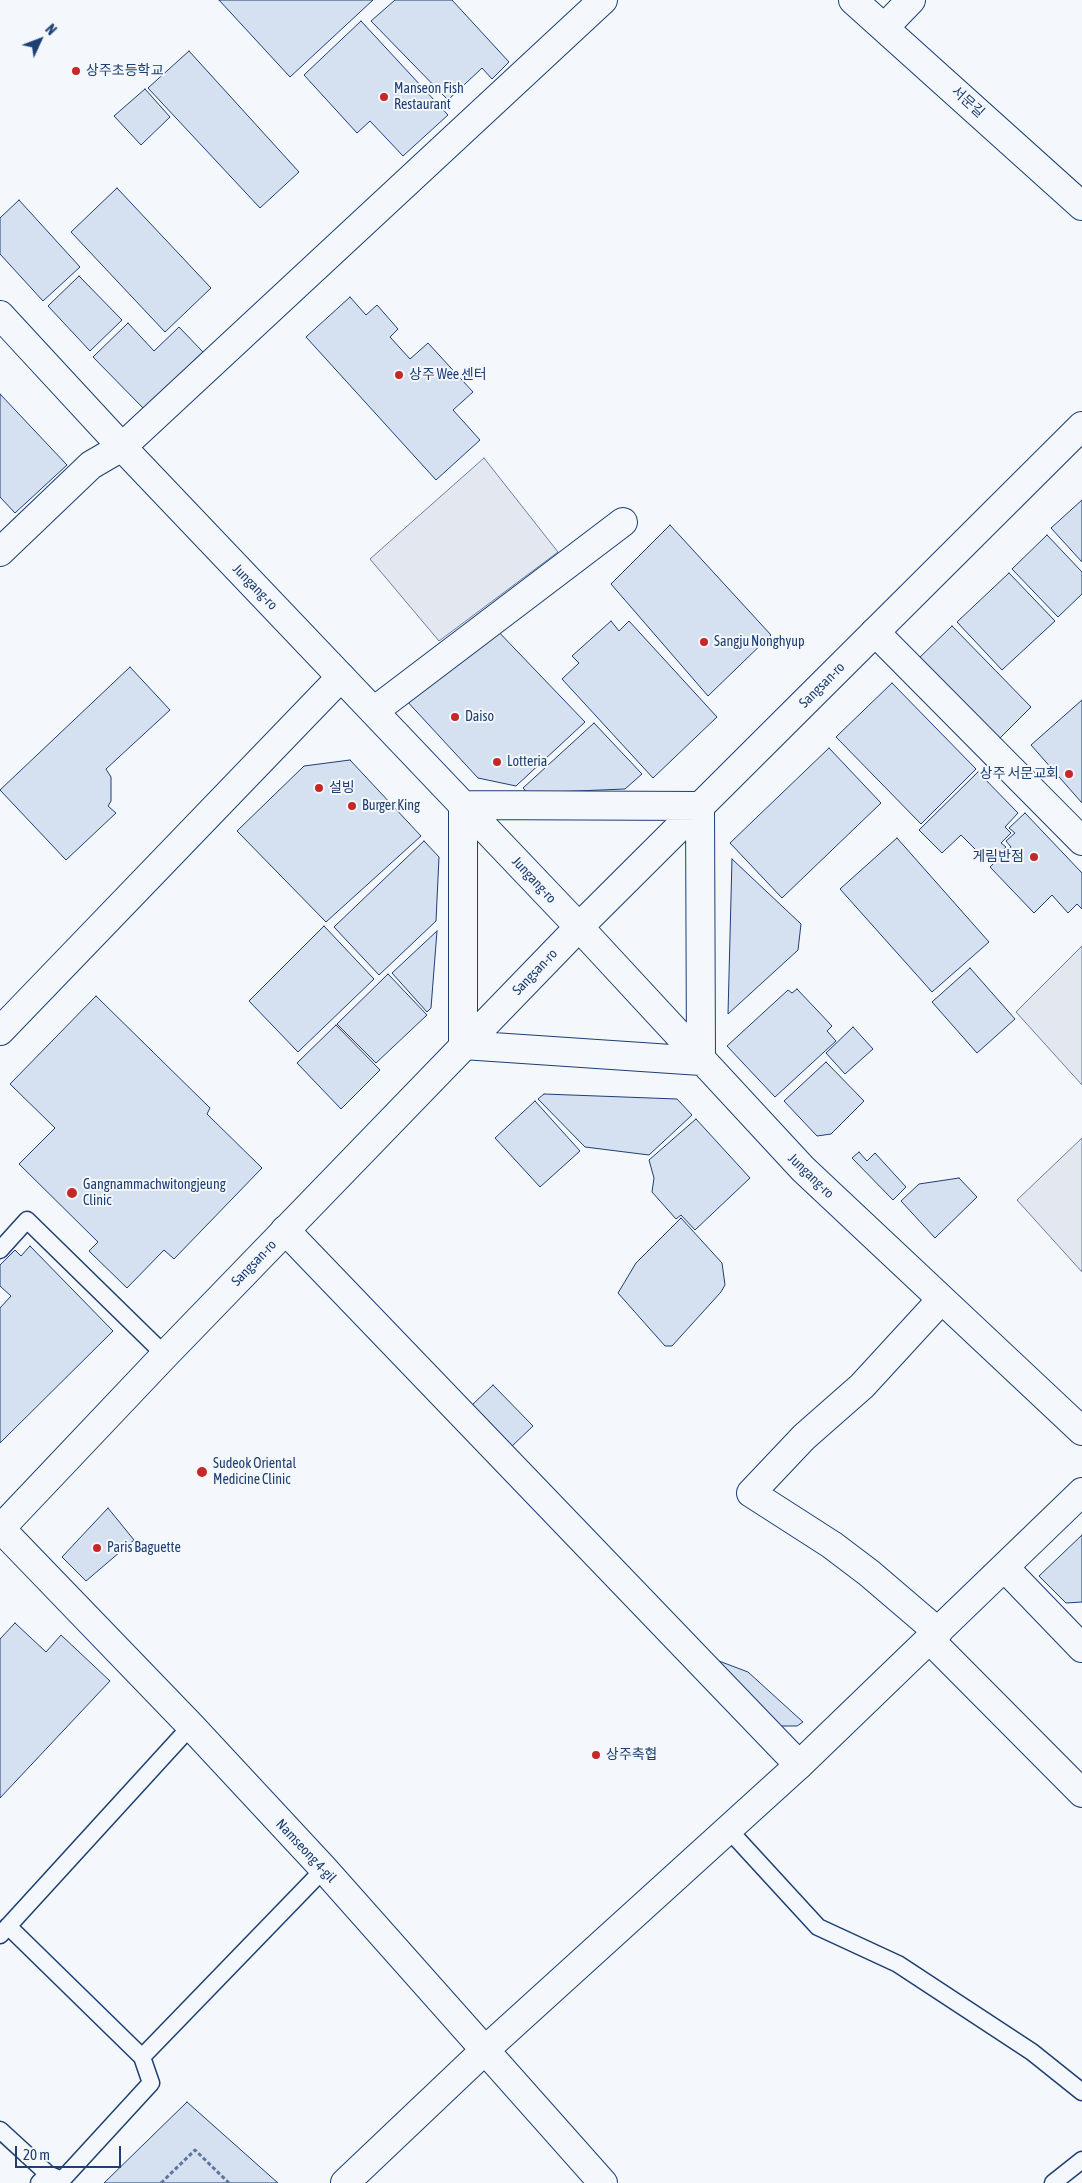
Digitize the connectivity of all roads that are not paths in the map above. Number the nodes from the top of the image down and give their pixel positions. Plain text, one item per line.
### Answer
1 (604, 0) edge
2 (853, 0) edge
3 (911, 0) edge
4 (884, 27) junction
5 (1082, 206) edge
6 (0, 315) edge
7 (1082, 426) edge
8 (122, 447) junction
9 (623, 522) dead end
10 (0, 552) edge
11 (875, 632) junction
12 (341, 677) junction
13 (374, 711) junction
14 (463, 805) junction
15 (700, 806) junction
16 (1082, 842) edge
17 (579, 927) junction
18 (0, 1031) edge
19 (463, 1045) junction
20 (701, 1062) junction
21 (285, 1230) junction
22 (0, 1250) edge
23 (942, 1300) junction
24 (164, 1355) junction
25 (1082, 1430) edge
26 (1082, 1492) edge
27 (0, 1529) edge
28 (1006, 1568) junction
29 (934, 1636) junction
30 (1082, 1648) edge
31 (191, 1726) junction
32 (799, 1765) junction
33 (1082, 1793) edge
34 (728, 1830) junction
35 (324, 1869) junction
36 (4, 1931) edge
37 (484, 2051) junction
38 (142, 2057) junction
39 (1082, 2092) edge
40 (0, 2130) edge
41 (1082, 2160) edge
42 (43, 2178) edge
43 (345, 2183) edge
44 (603, 2183) edge
45 (1052, 2183) edge

1 - 8 street
2 - 4 street, 서문길
3 - 4 street
4 - 5 street, 서문길
6 - 8 street, Jungang-ro
7 - 11 street, Sangsan-ro
8 - 10 street
8 - 12 street, Jungang-ro
9 - 13 street
11 - 15 street, Sangsan-ro
11 - 16 street
12 - 13 street, Jungang-ro
12 - 18 street
13 - 14 street, Jungang-ro
14 - 15 street
14 - 17 street, Jungang-ro
14 - 19 street
15 - 17 street, Sangsan-ro
15 - 20 street
17 - 19 street, Sangsan-ro
17 - 20 street, Jungang-ro
19 - 20 street
19 - 21 street, Sangsan-ro
20 - 23 street, Jungang-ro
21 - 24 street, Sangsan-ro
21 - 32 street
22 - 24 lane
23 - 25 street, Jungang-ro
23 - 29 street
24 - 27 street, Sangsan-ro
26 - 28 street
27 - 31 street, Namseong 4-gil
28 - 29 street
28 - 30 street
29 - 32 street
29 - 33 street
31 - 35 street, Namseong 4-gil
31 - 36 lane
32 - 34 street
34 - 37 street
34 - 39 lane
35 - 37 street, Namseong 4-gil
35 - 38 lane
36 - 38 lane
37 - 43 street
37 - 44 street, Namseong 4-gil
38 - 42 lane
40 - 42 lane
41 - 45 lane

